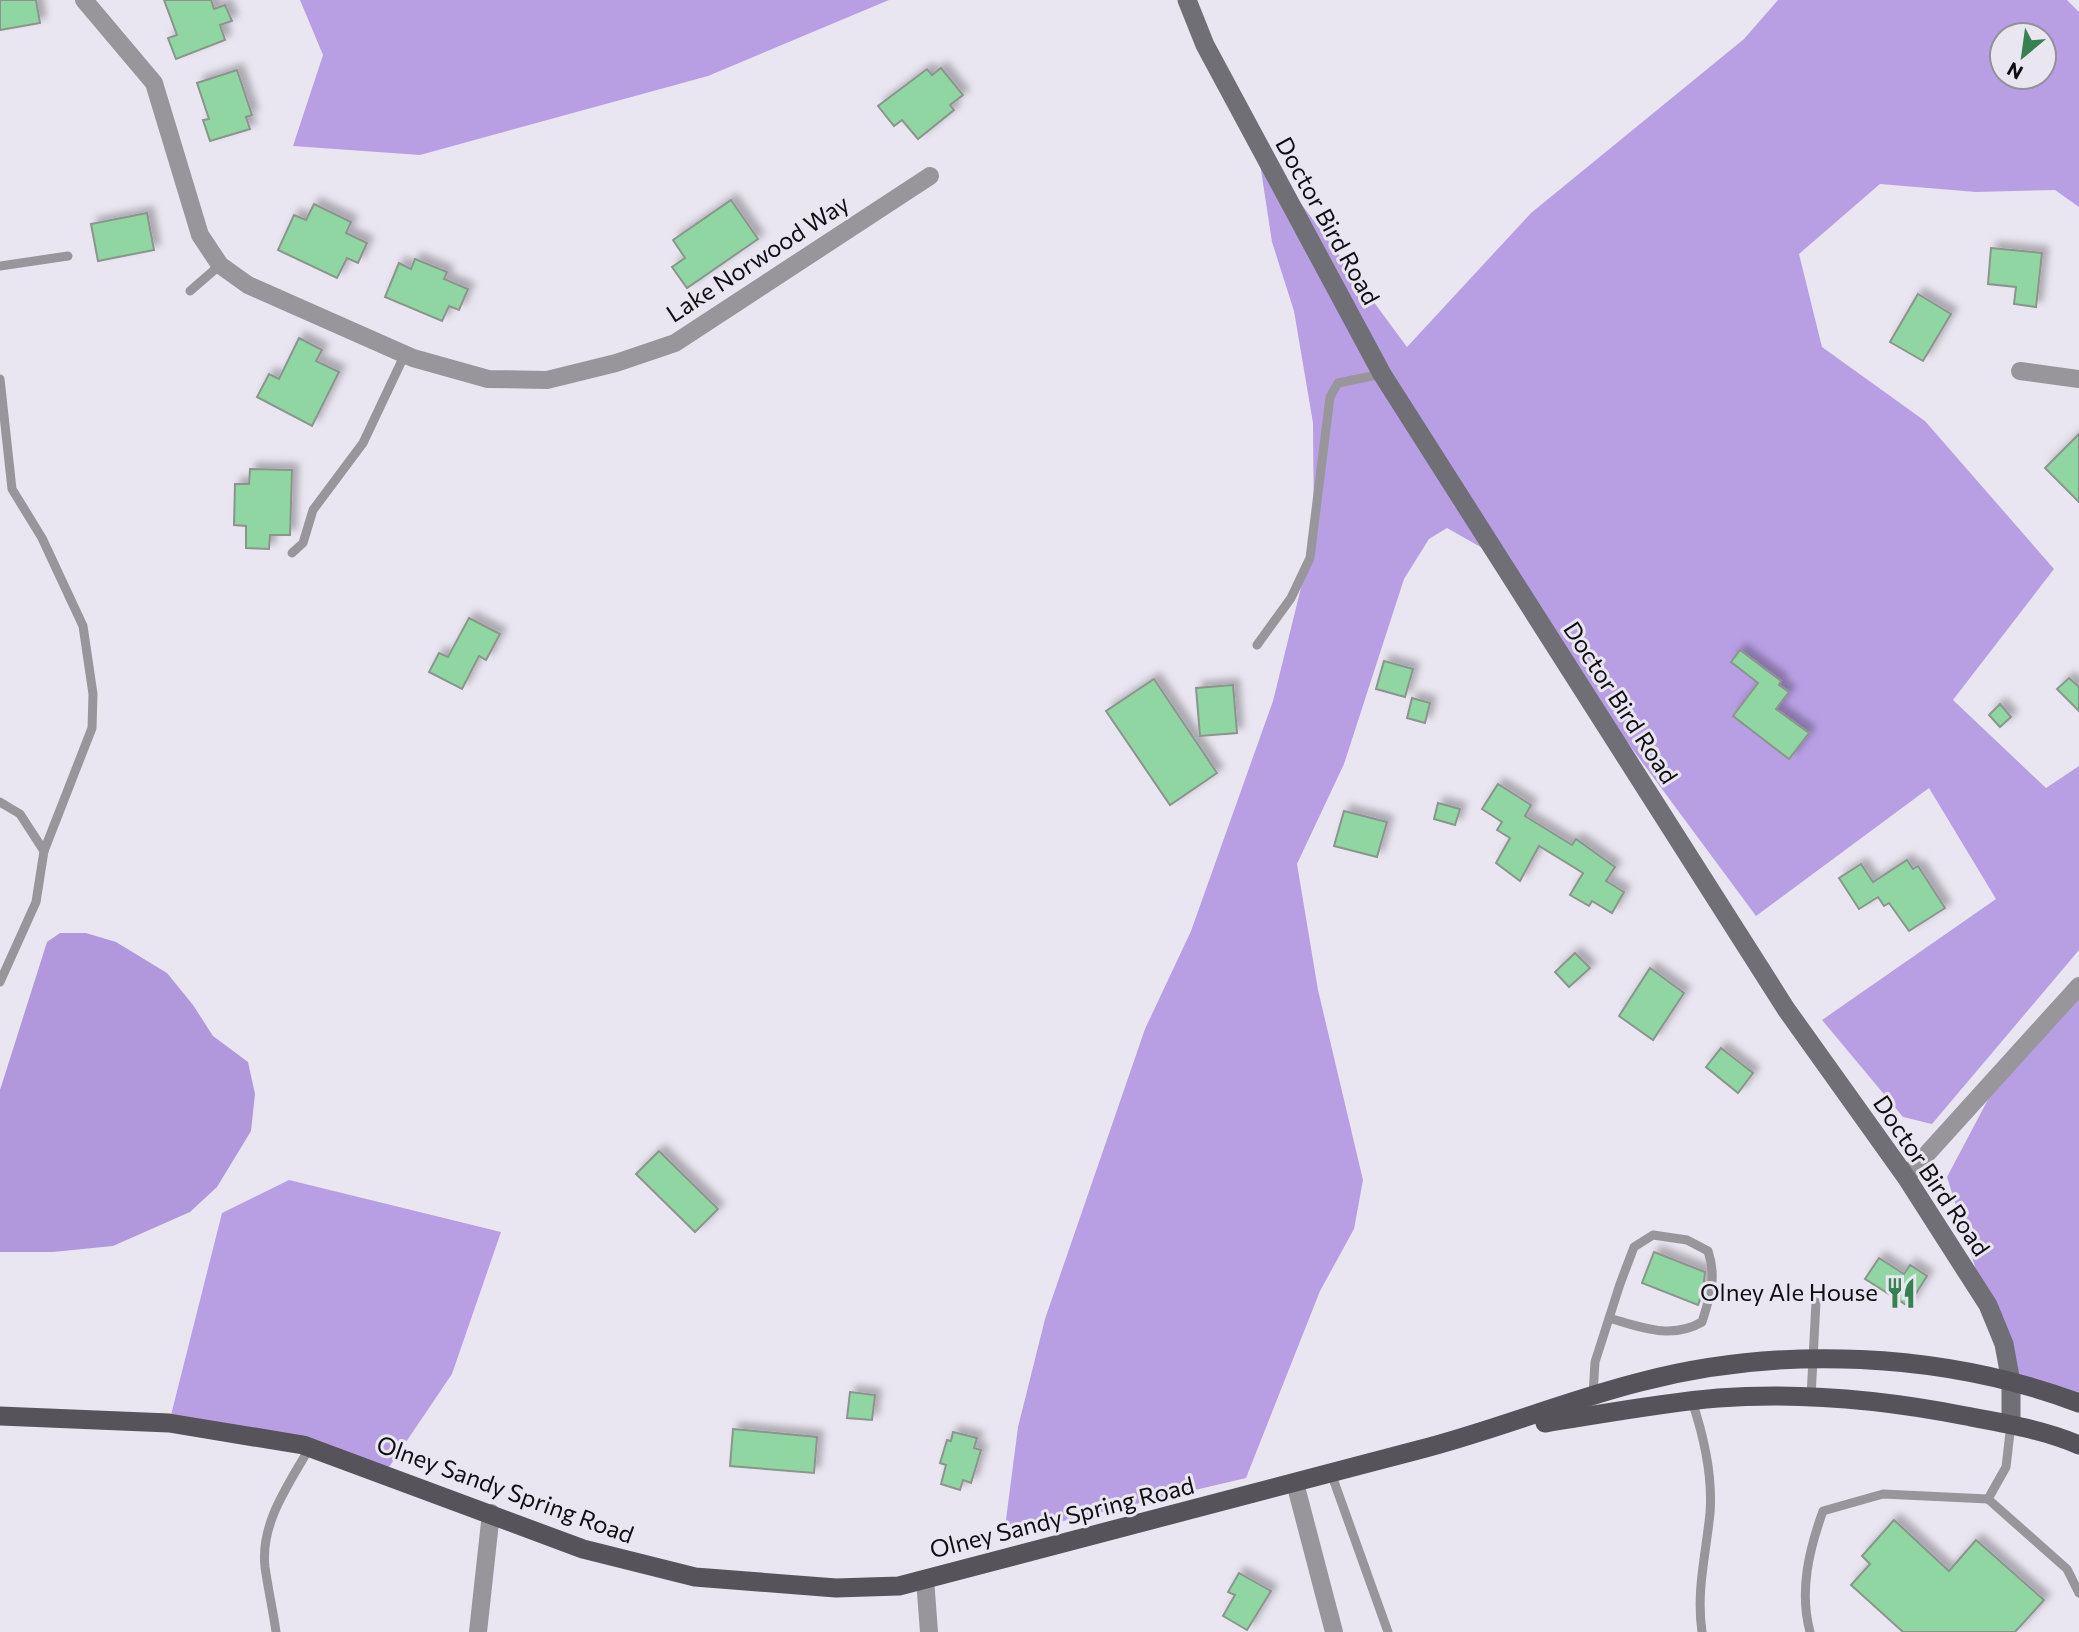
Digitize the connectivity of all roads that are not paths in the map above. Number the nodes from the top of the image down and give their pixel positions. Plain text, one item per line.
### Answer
1 (84, 0) edge
2 (1187, 0) edge
3 (930, 176) dead end
4 (68, 256) dead end
5 (220, 265) junction
6 (0, 266) edge
7 (190, 291) dead end
8 (405, 355) junction
9 (2020, 371) dead end
10 (1382, 374) junction
11 (0, 379) edge
12 (2079, 379) edge
13 (292, 553) dead end
14 (1257, 645) dead end
15 (0, 802) edge
16 (44, 850) junction
17 (0, 982) edge
18 (2079, 986) edge
19 (1906, 1177) junction
20 (1816, 1301) dead end
21 (1609, 1318) junction
22 (1812, 1361) junction
23 (2011, 1382) junction
24 (1593, 1397) junction
25 (1811, 1397) junction
26 (1692, 1401) junction
27 (2079, 1403) edge
28 (0, 1416) edge
29 (2011, 1424) junction
30 (1481, 1434) junction
31 (2079, 1445) edge
32 (310, 1447) junction
33 (1331, 1473) junction
34 (1295, 1483) junction
35 (1988, 1499) junction
36 (491, 1513) junction
37 (925, 1578) junction
38 (2079, 1593) edge
39 (276, 1632) edge
40 (478, 1632) edge
41 (929, 1632) edge
42 (1334, 1632) edge
43 (1388, 1632) edge
44 (1702, 1632) edge
45 (1810, 1632) edge

1 - 5 street, Lake Norwood Way
2 - 10 main road, Doctor Bird Road
3 - 8 street, Lake Norwood Way
4 - 6 lane
5 - 7 lane
5 - 8 street, Lake Norwood Way
8 - 13 lane
9 - 12 street
10 - 14 lane
10 - 19 main road, Doctor Bird Road
11 - 16 lane
15 - 16 lane
16 - 17 lane
18 - 19 street
19 - 23 main road, Doctor Bird Road
20 - 22 lane
21 - 21 lane
21 - 24 lane
22 - 23 main road, Olney Sandy Spring Road
22 - 24 main road, Olney Sandy Spring Road
22 - 25 lane
23 - 27 main road, Olney Sandy Spring Road
23 - 29 main road, Doctor Bird Road
24 - 30 main road, Olney Sandy Spring Road
25 - 26 main road, Olney Sandy Spring Road
25 - 29 main road, Olney Sandy Spring Road
26 - 30 main road, Olney Sandy Spring Road
26 - 44 lane
28 - 32 main road, Olney Sandy Spring Road
29 - 31 main road, Olney Sandy Spring Road
29 - 35 lane
30 - 33 main road, Olney Sandy Spring Road
32 - 36 main road, Olney Sandy Spring Road
32 - 39 lane
33 - 34 main road, Olney Sandy Spring Road
33 - 43 lane
34 - 37 main road, Olney Sandy Spring Road
34 - 42 street
35 - 38 lane
35 - 45 lane
36 - 37 main road, Olney Sandy Spring Road
36 - 40 street
37 - 41 street

